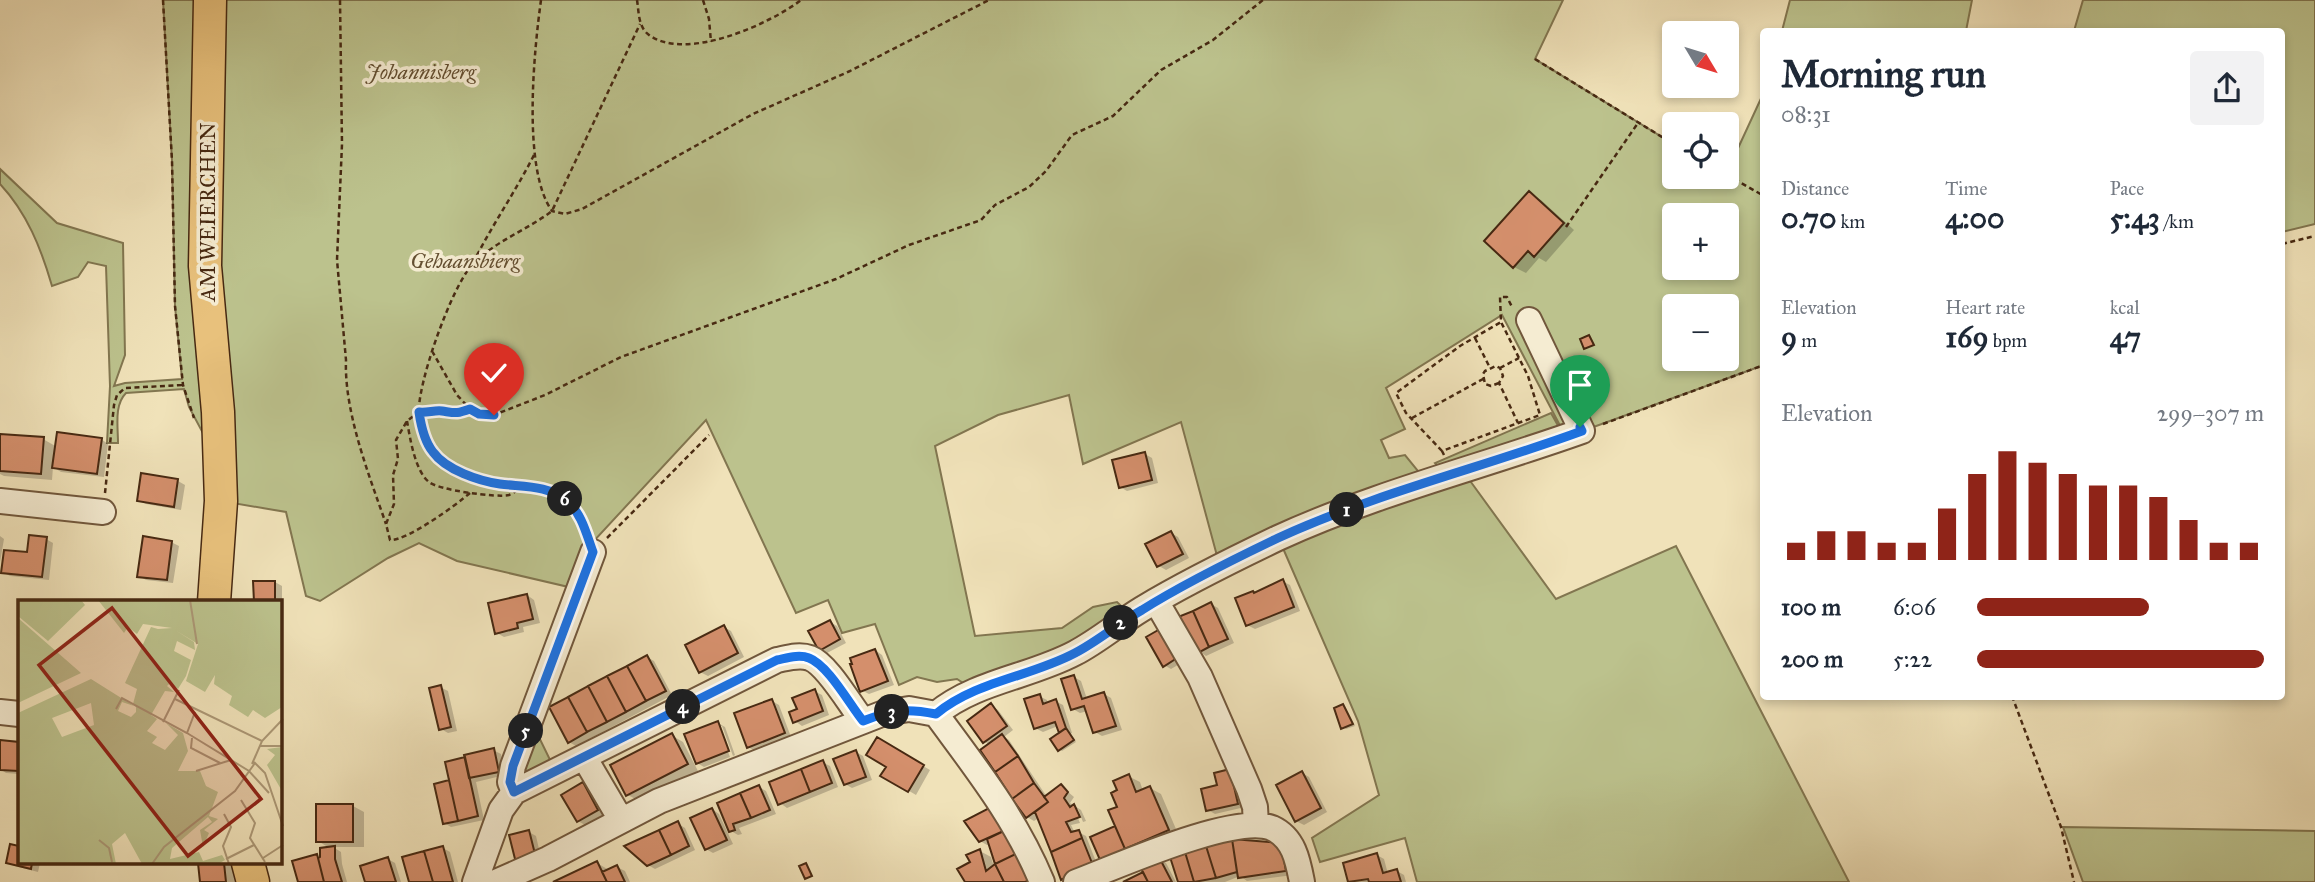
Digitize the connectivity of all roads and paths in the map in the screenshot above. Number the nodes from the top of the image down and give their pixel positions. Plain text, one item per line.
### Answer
1 (210, 0) edge
2 (340, 0) edge
3 (541, 0) edge
4 (637, 0) edge
5 (703, 0) edge
6 (800, 0) edge
7 (989, 0) edge
8 (1260, 0) edge
9 (640, 24) junction
10 (711, 42) junction
11 (1535, 59) dead end
12 (1638, 123) junction
13 (1662, 137) edge
14 (535, 153) junction
15 (1739, 182) edge
16 (1760, 194) edge
17 (552, 211) junction
18 (1566, 227) dead end
19 (2315, 236) edge
20 (2285, 243) edge
21 (471, 266) junction
22 (1507, 297) dead end
23 (1529, 320) dead end
24 (1502, 322) junction
25 (1475, 338) junction
26 (432, 351) junction
27 (1520, 357) junction
28 (1760, 366) edge
29 (1490, 368) junction
30 (1500, 368) junction
31 (1483, 379) junction
32 (1499, 383) junction
33 (183, 385) dead end
34 (470, 409) junction
35 (419, 412) junction
36 (1411, 419) junction
37 (407, 421) junction
38 (1518, 423) junction
39 (1602, 424) dead end
40 (709, 435) dead end
41 (1442, 451) junction
42 (1455, 473) junction
43 (524, 486) junction
44 (470, 493) junction
45 (0, 501) edge
46 (103, 512) joint
47 (386, 524) junction
48 (593, 552) junction
49 (214, 600) edge
50 (1156, 601) junction
51 (2013, 700) edge
52 (0, 712) edge
53 (18, 714) edge
54 (936, 714) junction
55 (863, 721) junction
56 (584, 757) junction
57 (514, 792) junction
58 (621, 820) junction
59 (1256, 824) junction
60 (248, 864) edge
61 (253, 882) edge
62 (475, 882) edge
63 (496, 882) edge
64 (1042, 882) edge
65 (1076, 882) edge
66 (1302, 882) edge
67 (2074, 882) edge

1 - 49 main road, AM WEIERCHEN
2 - 47 path
3 - 14 path
4 - 9 path
5 - 10 path
6 - 10 path
7 - 17 path
8 - 34 path
9 - 10 path
9 - 17 path
11 - 12 path
12 - 13 path
12 - 18 path
14 - 17 path
14 - 21 path
15 - 16 path
17 - 21 path
19 - 20 path
21 - 26 path
22 - 24 path
23 - 42 street
24 - 25 path
24 - 27 path
25 - 29 path
25 - 36 path
26 - 34 path
26 - 35 path
27 - 30 path
27 - 38 path
28 - 39 path
29 - 30 path
29 - 31 path
30 - 32 path
31 - 32 path
31 - 36 path
32 - 38 path
33 - 46 path
34 - 35 path
35 - 37 path
35 - 43 path
36 - 41 path
37 - 44 path
37 - 47 path
38 - 41 path
40 - 48 path
41 - 42 path
42 - 50 street
43 - 44 path
43 - 48 path
44 - 47 path
45 - 46 street
48 - 57 street
50 - 54 street
50 - 59 street
51 - 67 path
52 - 53 street
54 - 55 street
54 - 64 street
55 - 56 street
55 - 58 street
56 - 57 street
56 - 58 street
57 - 62 street
58 - 63 street
59 - 65 street
59 - 66 street
60 - 61 main road

